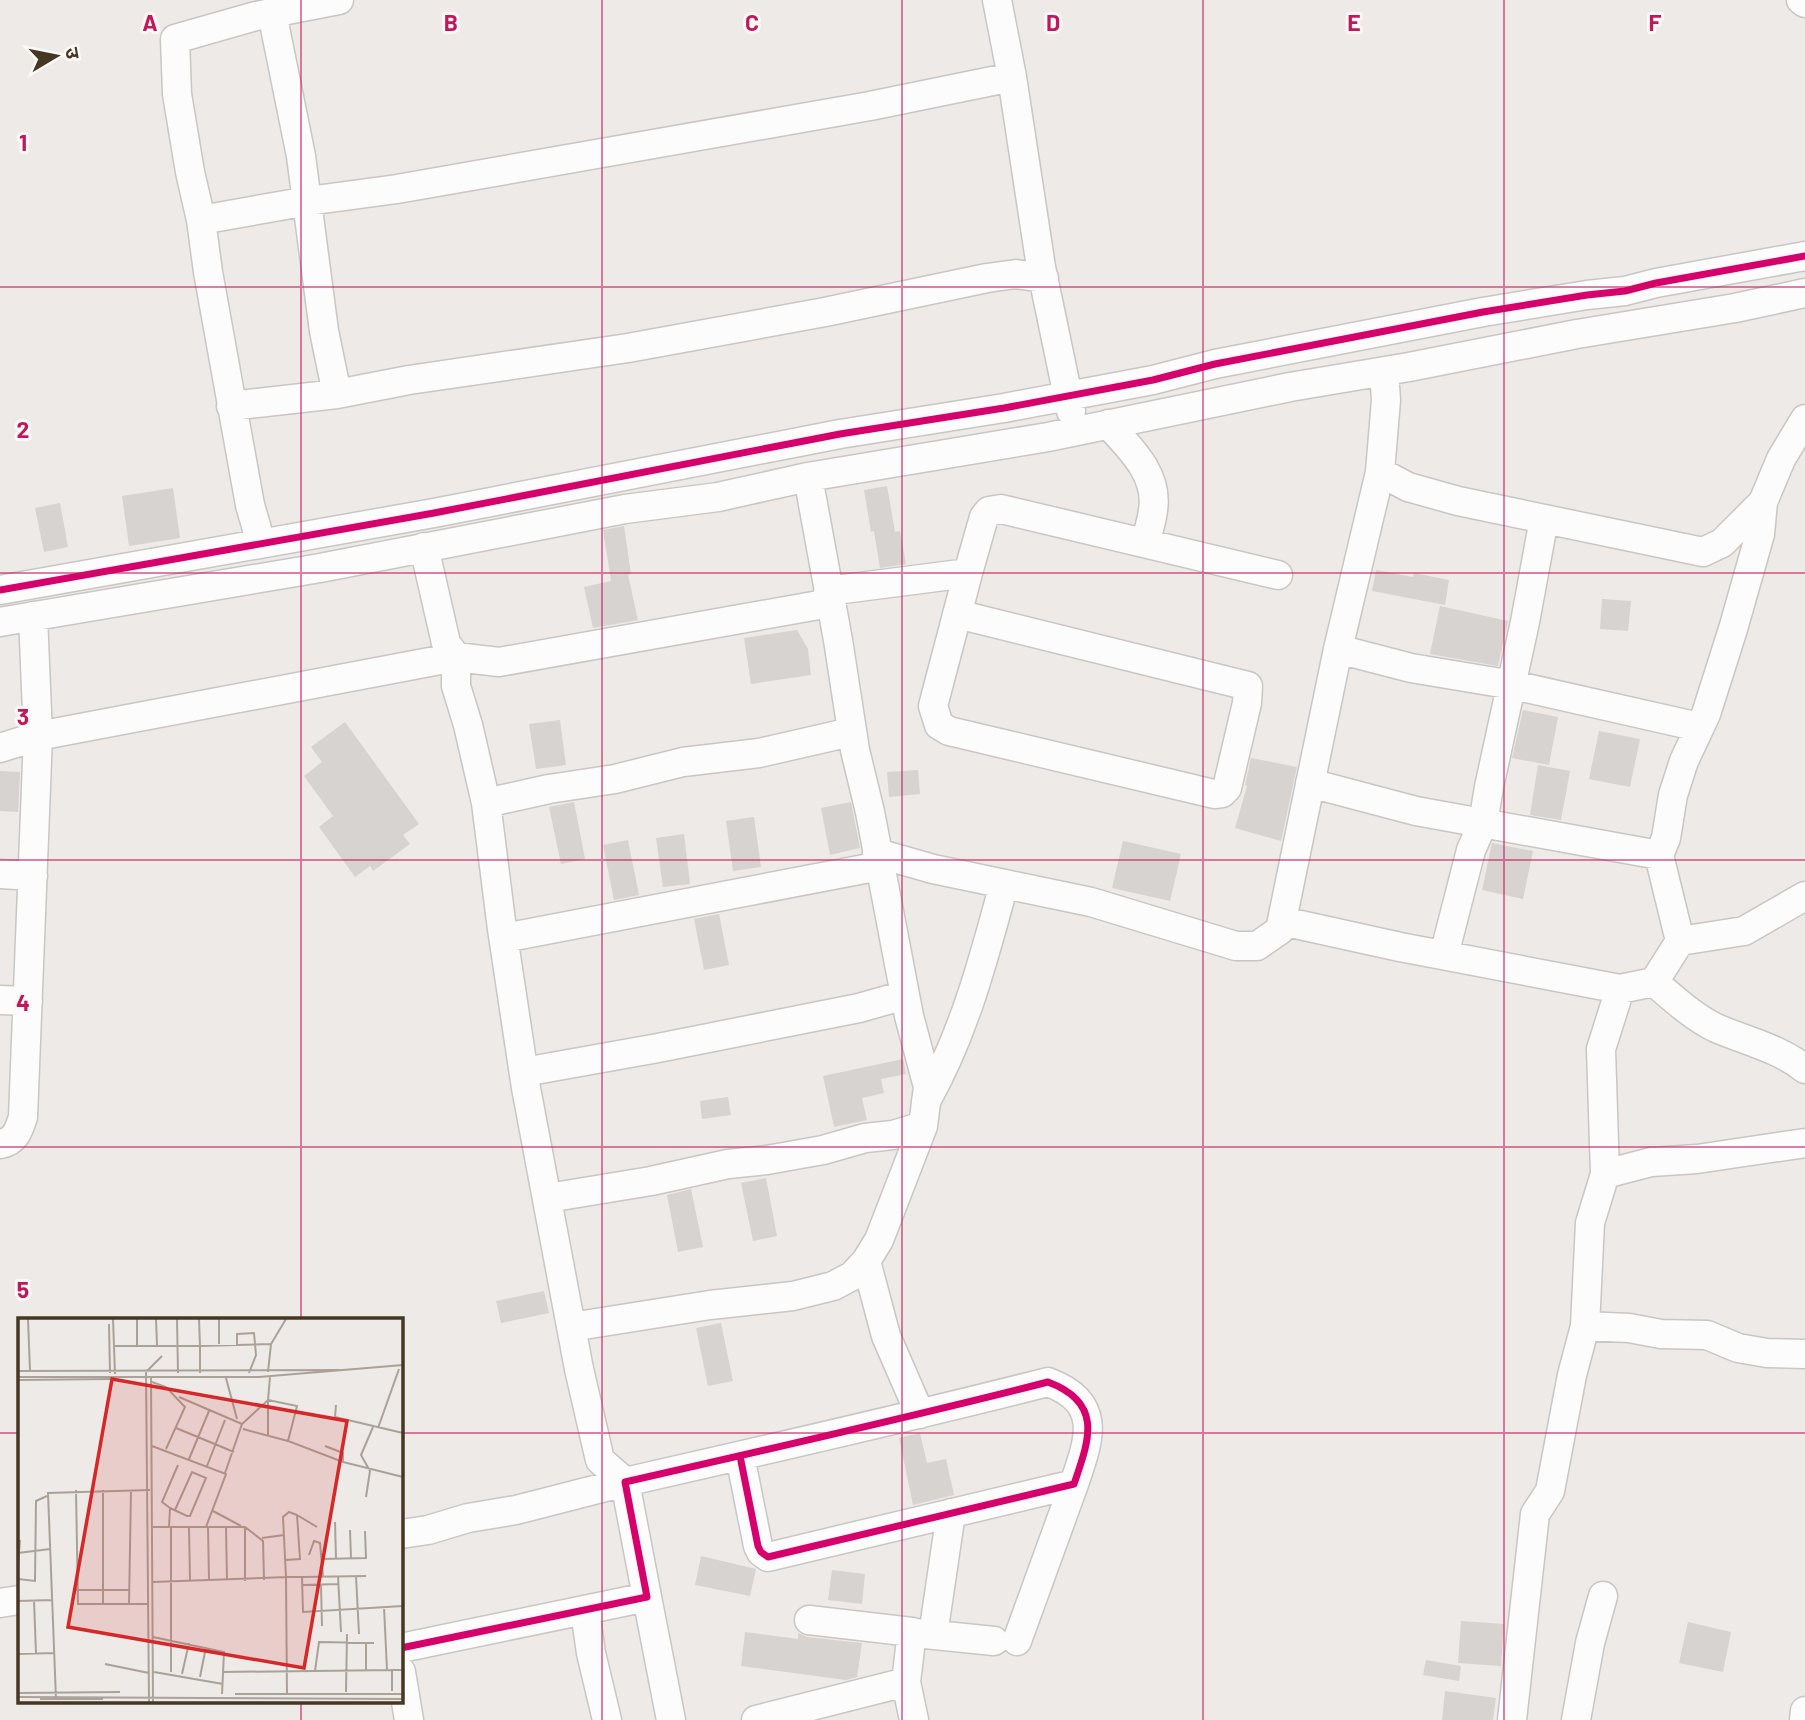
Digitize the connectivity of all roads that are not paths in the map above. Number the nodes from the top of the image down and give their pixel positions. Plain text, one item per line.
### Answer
1 (339, 0) edge
2 (997, 0) edge
3 (272, 13) junction
4 (1012, 77) junction
5 (308, 201) junction
6 (201, 220) junction
7 (1805, 256) edge
8 (1044, 278) junction
9 (1805, 293) edge
10 (1384, 372) junction
11 (337, 394) junction
12 (1068, 394) junction
13 (231, 406) junction
14 (1805, 419) edge
15 (1108, 424) junction
16 (1076, 431) junction
17 (1380, 472) junction
18 (808, 477) junction
19 (1763, 502) junction
20 (1544, 519) junction
21 (261, 543) junction
22 (1145, 543) junction
23 (424, 547) junction
24 (968, 573) junction
25 (1278, 575) dead end
26 (0, 590) edge
27 (829, 597) junction
28 (957, 614) junction
29 (33, 616) junction
30 (0, 622) edge
31 (1338, 649) junction
32 (456, 657) junction
33 (1513, 685) junction
34 (1699, 727) junction
35 (851, 732) junction
36 (38, 736) junction
37 (0, 748) edge
38 (1310, 783) junction
39 (486, 803) junction
40 (1483, 823) junction
41 (1659, 855) junction
42 (878, 860) junction
43 (0, 874) edge
44 (33, 876) junction
45 (1004, 884) junction
46 (1805, 896) edge
47 (1282, 921) junction
48 (503, 938) junction
49 (1680, 941) junction
50 (1444, 955) junction
51 (1654, 982) junction
52 (1620, 989) junction
53 (905, 995) junction
54 (0, 1000) edge
55 (28, 1001) junction
56 (1805, 1069) edge
57 (524, 1072) junction
58 (924, 1114) junction
59 (1805, 1143) edge
60 (0, 1144) edge
61 (1605, 1174) junction
62 (548, 1198) junction
63 (866, 1261) junction
64 (1585, 1326) junction
65 (572, 1327) junction
66 (1805, 1354) edge
67 (920, 1415) junction
68 (740, 1456) junction
69 (625, 1482) junction
70 (1074, 1484) junction
71 (951, 1513) junction
72 (402, 1535) edge
73 (1603, 1596) dead end
74 (647, 1597) junction
75 (18, 1600) edge
76 (0, 1604) edge
77 (584, 1611) junction
78 (809, 1620) dead end
79 (922, 1633) junction
80 (402, 1648) edge
81 (402, 1678) edge
82 (906, 1682) junction
83 (1805, 1711) edge
84 (795, 1715) edge
85 (409, 1720) edge
86 (607, 1720) edge
87 (671, 1720) edge
88 (756, 1720) edge
89 (914, 1720) edge
90 (1512, 1720) edge
91 (1576, 1720) edge
92 (1804, 1720) edge

1 - 3 street
2 - 4 street
3 - 5 street
3 - 6 street
4 - 5 street
4 - 8 street
5 - 6 street
5 - 11 street
6 - 13 street
7 - 12 street
8 - 11 street
8 - 12 street
9 - 10 street
10 - 15 street
10 - 17 street
11 - 13 street
12 - 16 street
12 - 21 street
13 - 21 street
14 - 19 street
15 - 16 street
15 - 22 street
16 - 18 street
17 - 20 street
17 - 31 street
18 - 23 street
18 - 27 street
19 - 20 street
19 - 34 street
20 - 33 street
21 - 26 street
22 - 24 street
22 - 25 street
23 - 29 street
23 - 32 street
24 - 27 street
24 - 28 street
27 - 32 street
27 - 35 street
28 - 28 street
29 - 30 street
29 - 36 street
31 - 33 street
31 - 38 street
32 - 36 street
32 - 39 street
33 - 34 street
33 - 40 street
34 - 41 street
35 - 39 street
35 - 42 street
36 - 37 street
36 - 44 street
38 - 40 street
38 - 47 street
39 - 48 street
40 - 41 street
40 - 50 street
41 - 49 street
42 - 45 street
42 - 48 street
42 - 53 street
43 - 44 street
44 - 55 street
45 - 47 street
45 - 58 street
46 - 49 street
47 - 50 street
48 - 57 street
49 - 51 street
50 - 52 street
51 - 52 street
51 - 56 street
52 - 61 street
53 - 57 street
53 - 58 street
54 - 55 street
55 - 60 street
57 - 62 street
58 - 62 street
58 - 63 street
59 - 61 street
61 - 64 street
62 - 65 street
63 - 65 street
63 - 67 street
64 - 66 street
64 - 90 street
65 - 69 street
67 - 68 street
67 - 70 street
68 - 69 street
68 - 71 street
69 - 72 street
69 - 74 street
70 - 71 street
70 - 79 street
71 - 79 street
73 - 91 street
74 - 77 street
74 - 87 street
75 - 76 street
77 - 80 street
77 - 86 street
78 - 79 street
79 - 82 street
81 - 85 street
82 - 84 street
82 - 89 street
83 - 92 street
84 - 88 street

